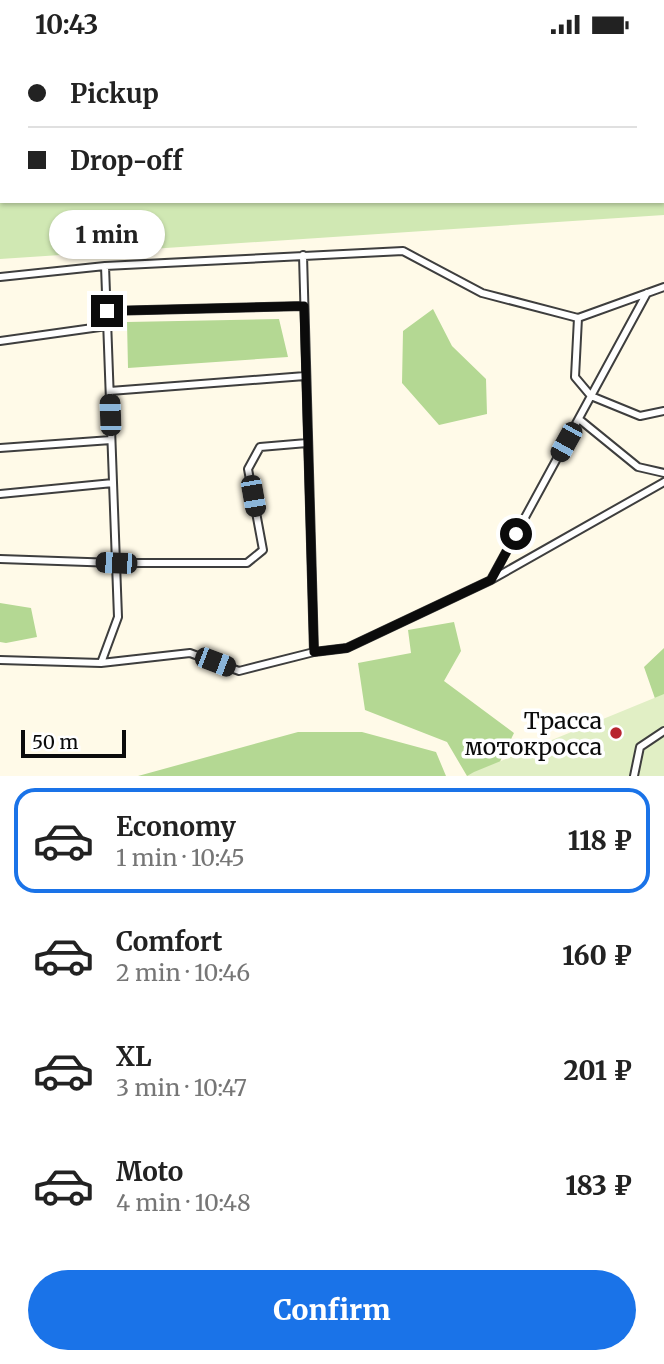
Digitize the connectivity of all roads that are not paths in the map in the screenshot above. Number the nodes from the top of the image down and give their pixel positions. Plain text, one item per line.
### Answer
1 (303, 255) junction
2 (105, 266) junction
3 (0, 277) edge
4 (664, 287) edge
5 (647, 293) junction
6 (304, 306) junction
7 (107, 311) junction
8 (578, 318) junction
9 (107, 327) junction
10 (0, 341) edge
11 (305, 376) junction
12 (110, 391) junction
13 (591, 396) junction
14 (664, 411) edge
15 (579, 419) junction
16 (111, 440) junction
17 (307, 443) junction
18 (0, 448) edge
19 (664, 473) edge
20 (664, 482) edge
21 (113, 484) junction
22 (0, 494) edge
23 (0, 559) edge
24 (116, 563) junction
25 (491, 580) junction
26 (314, 652) junction
27 (0, 660) edge
28 (101, 663) junction
29 (664, 731) edge
30 (634, 776) edge

1 - 2 lane
1 - 6 lane
1 - 8 lane
2 - 3 lane
2 - 7 lane
4 - 5 lane
5 - 8 lane
5 - 13 lane
6 - 7 lane
6 - 11 lane
7 - 9 lane
8 - 13 lane
9 - 10 lane
9 - 12 lane
11 - 12 lane
11 - 17 lane
12 - 16 lane
13 - 14 lane
13 - 15 lane
15 - 19 lane
15 - 25 lane
16 - 18 lane
16 - 21 lane
17 - 24 lane
17 - 26 lane
20 - 25 lane
21 - 22 lane
21 - 24 lane
23 - 24 lane
24 - 28 lane
25 - 26 lane
26 - 28 lane
27 - 28 lane
29 - 30 lane

